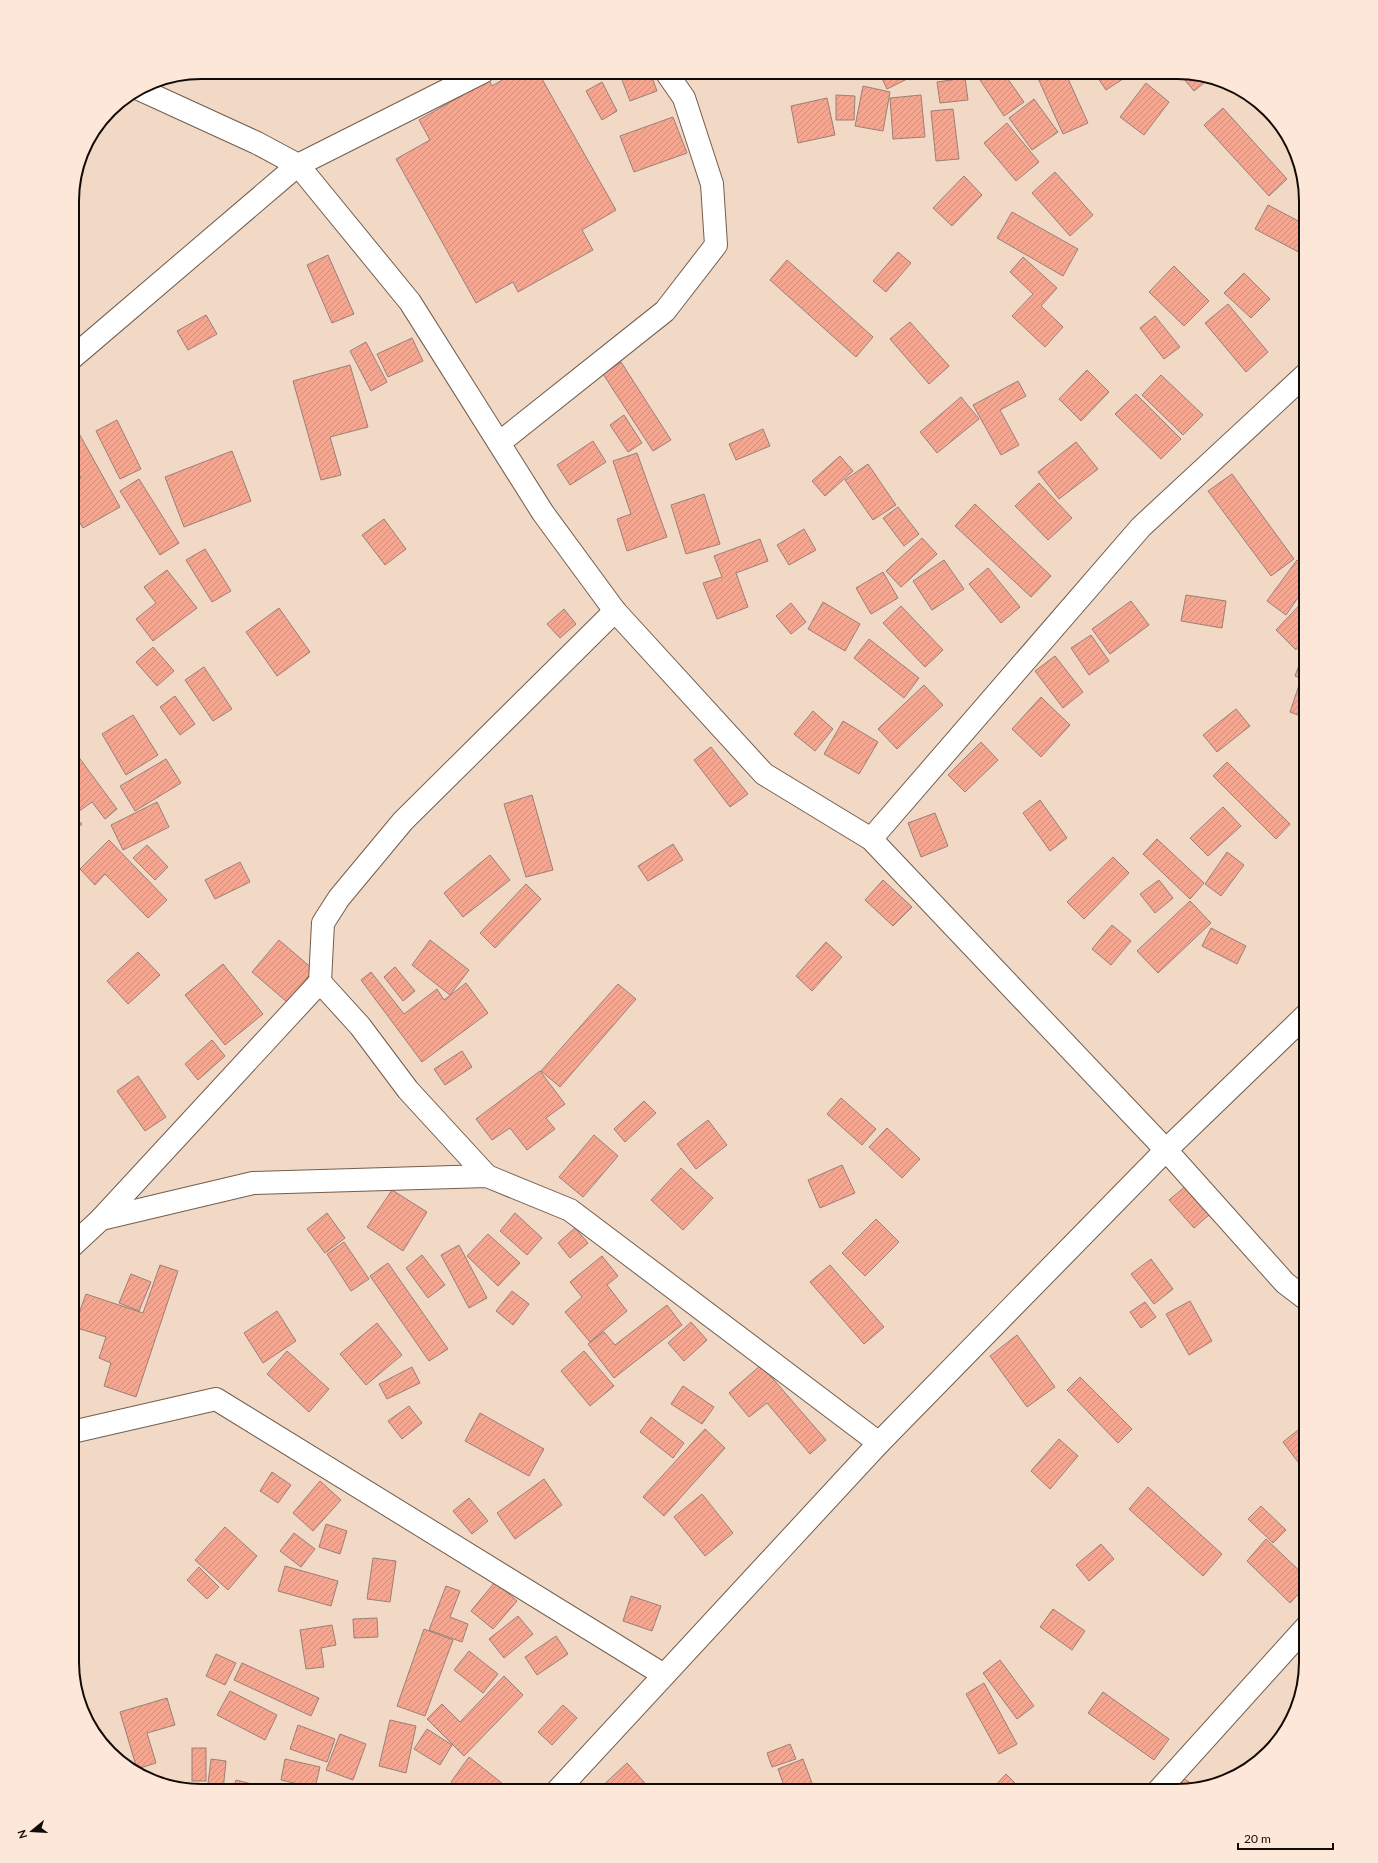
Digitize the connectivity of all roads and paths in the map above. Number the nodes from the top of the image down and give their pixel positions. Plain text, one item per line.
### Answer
1 (469, 79) edge
2 (671, 79) edge
3 (146, 92) edge
4 (298, 165) junction
5 (79, 352) edge
6 (1299, 381) edge
7 (499, 443) junction
8 (615, 612) junction
9 (871, 840) junction
10 (320, 982) junction
11 (1299, 1022) edge
12 (1166, 1150) junction
13 (487, 1176) junction
14 (101, 1219) junction
15 (79, 1239) edge
16 (1299, 1293) edge
17 (79, 1430) edge
18 (879, 1443) junction
19 (1299, 1635) edge
20 (664, 1675) junction
21 (563, 1784) edge
22 (1164, 1784) edge

1 - 4 street
2 - 7 street
3 - 4 street
4 - 5 street
4 - 7 street
6 - 9 street
7 - 8 street
8 - 9 street
8 - 10 street
9 - 12 street
10 - 13 street
10 - 14 street
11 - 12 street
12 - 16 street
12 - 18 street
13 - 14 street
13 - 18 street
14 - 15 street
17 - 20 street
18 - 20 street
19 - 22 street
20 - 21 street

